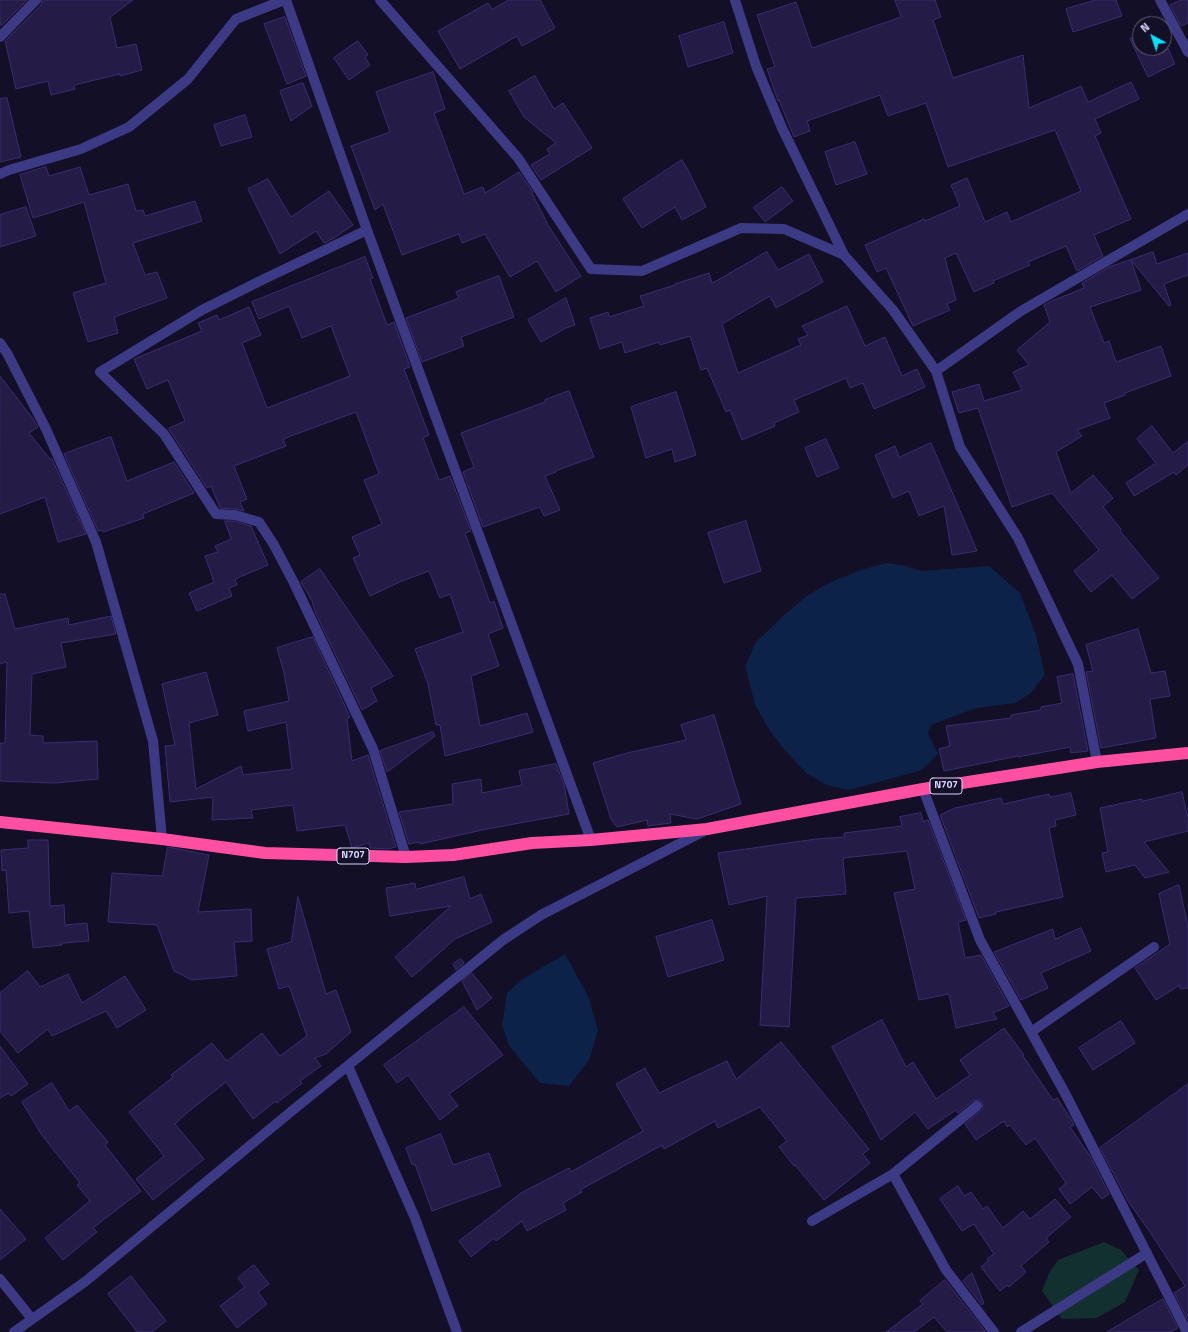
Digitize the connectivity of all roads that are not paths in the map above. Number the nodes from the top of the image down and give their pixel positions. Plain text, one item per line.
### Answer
1 (36, 0) edge
2 (285, 0) edge
3 (380, 0) edge
4 (736, 0) edge
5 (1160, 0) edge
6 (0, 37) edge
7 (1188, 52) edge
8 (0, 174) edge
9 (1188, 214) edge
10 (366, 230) junction
11 (844, 255) junction
12 (0, 343) edge
13 (936, 371) junction
14 (1188, 753) edge
15 (1097, 762) junction
16 (923, 789) junction
17 (0, 822) edge
18 (707, 829) junction
19 (162, 839) junction
20 (590, 840) junction
21 (406, 857) junction
22 (1154, 948) dead end
23 (1031, 1032) junction
24 (348, 1066) junction
25 (977, 1106) dead end
26 (893, 1174) junction
27 (812, 1221) dead end
28 (1147, 1253) junction
29 (0, 1278) edge
30 (32, 1319) junction
31 (14, 1332) edge
32 (457, 1332) edge
33 (994, 1332) edge
34 (1021, 1332) edge
35 (1187, 1332) edge

1 - 6 street
2 - 8 street
2 - 10 street
3 - 11 street
4 - 11 street
5 - 7 street
9 - 13 street
10 - 20 street
10 - 21 street
11 - 13 street
12 - 19 street
13 - 15 street
14 - 15 highway, N707
15 - 16 highway, N707
16 - 18 highway, N707
16 - 23 street
17 - 19 highway, N707
18 - 20 highway, N707
18 - 24 street
19 - 21 highway, N707
20 - 21 highway, N707
22 - 23 street
23 - 28 street
24 - 30 street
24 - 32 street
25 - 26 street
26 - 27 street
26 - 33 street
28 - 34 street
28 - 35 street
29 - 30 street
30 - 31 street

